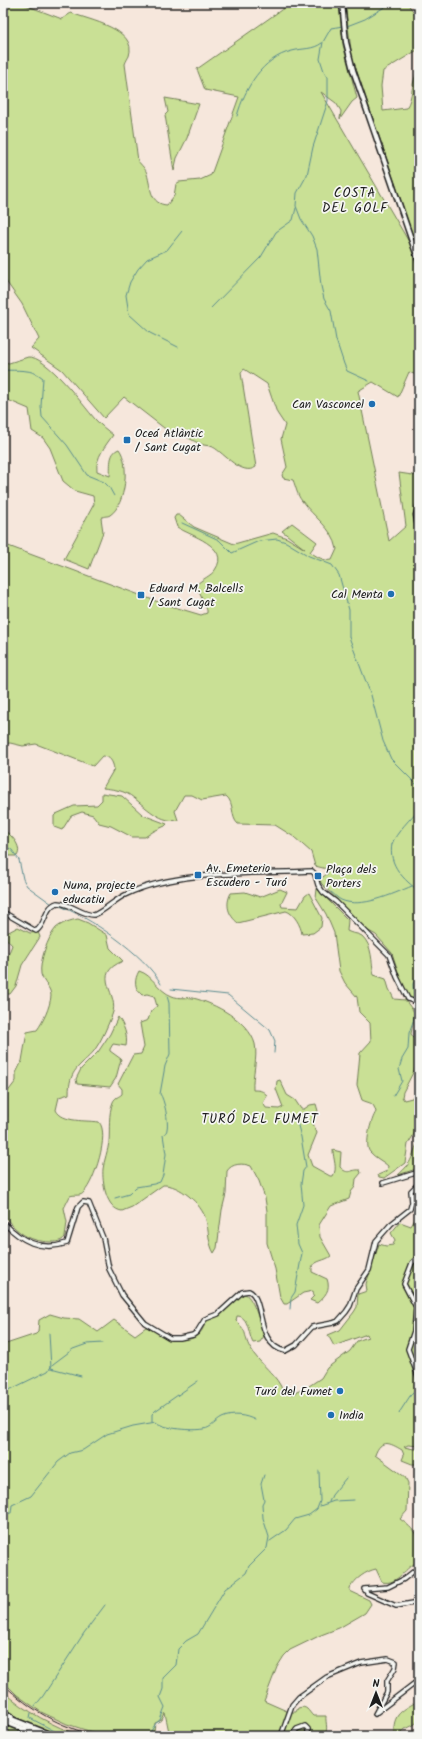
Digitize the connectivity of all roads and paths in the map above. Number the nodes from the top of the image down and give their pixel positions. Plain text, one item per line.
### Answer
1 (5, 3) edge
2 (342, 3) edge
3 (3, 8) edge
4 (419, 262) edge
5 (419, 505) edge
6 (419, 534) edge
7 (3, 912) edge
8 (419, 997) edge
9 (419, 1172) edge
10 (383, 1183) dead end
11 (419, 1184) edge
12 (3, 1222) edge
13 (419, 1256) edge
14 (419, 1379) edge
15 (419, 1567) edge
16 (419, 1602) edge
17 (419, 1680) edge
18 (3, 1712) edge
19 (3, 1716) edge
20 (3, 1721) edge
21 (22, 1723) junction
22 (41, 1736) edge
23 (53, 1736) edge
24 (281, 1736) edge
25 (291, 1736) edge
26 (308, 1736) edge

1 - 3 street
2 - 4 main road
5 - 6 main road
7 - 8 street
9 - 10 street
11 - 12 street
13 - 14 street
15 - 16 street
17 - 24 street
18 - 21 highway
19 - 21 highway
20 - 22 highway
21 - 23 highway
25 - 26 street

